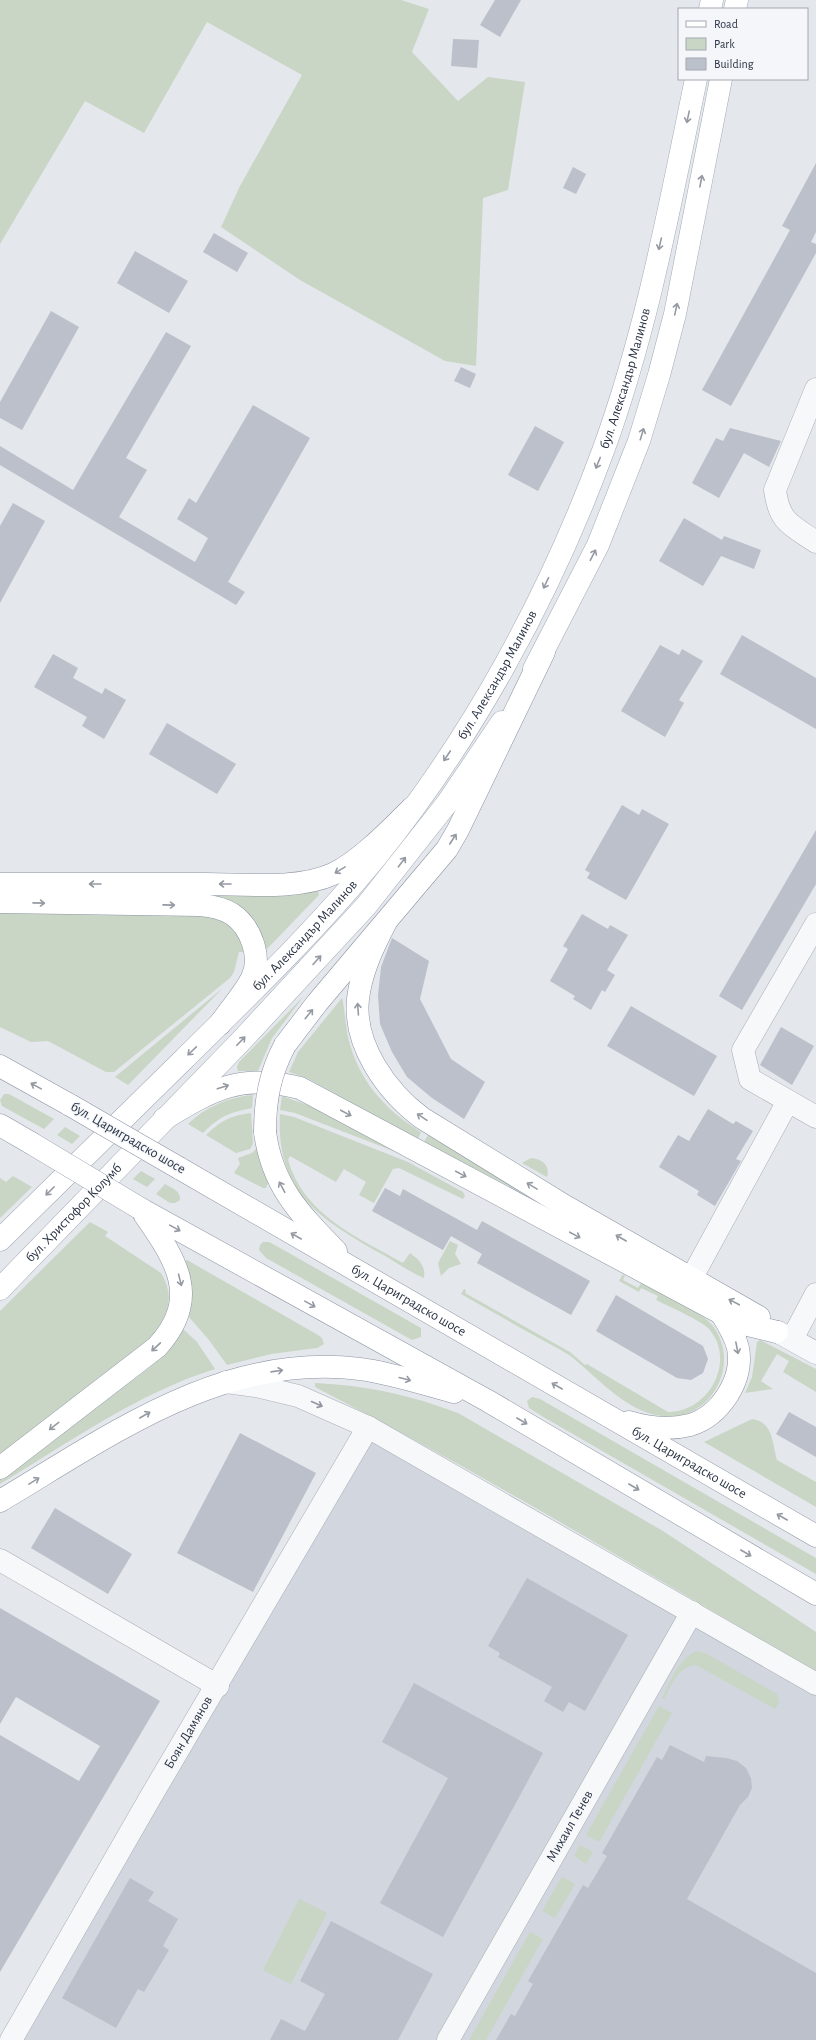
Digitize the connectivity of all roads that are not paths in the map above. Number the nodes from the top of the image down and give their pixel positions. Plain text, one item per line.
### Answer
1 (696, 80) edge
2 (722, 80) edge
3 (816, 389) edge
4 (816, 542) edge
5 (544, 652) junction
6 (412, 808) junction
7 (0, 884) edge
8 (0, 902) edge
9 (385, 924) junction
10 (816, 924) edge
11 (810, 946) edge
12 (220, 1024) junction
13 (0, 1066) edge
14 (788, 1101) junction
15 (816, 1117) edge
16 (164, 1119) junction
17 (0, 1125) edge
18 (141, 1209) junction
19 (0, 1240) edge
20 (354, 1269) junction
21 (691, 1279) junction
22 (0, 1288) edge
23 (816, 1294) edge
24 (721, 1313) junction
25 (784, 1335) junction
26 (816, 1353) edge
27 (225, 1382) junction
28 (488, 1401) junction
29 (590, 1405) junction
30 (368, 1427) junction
31 (0, 1468) edge
32 (0, 1501) edge
33 (816, 1536) edge
34 (0, 1560) edge
35 (776, 1571) junction
36 (816, 1594) edge
37 (816, 1608) edge
38 (692, 1612) junction
39 (816, 1684) edge
40 (218, 1686) junction
41 (11, 2040) edge
42 (448, 2040) edge

1 -> 6 main road, бул. Александър Малинов
5 -> 2 main road, бул. Александър Малинов
3 - 4 street
9 -> 5 main road
16 -> 5 main road, бул. Александър Малинов
6 -> 7 main road
6 - 12 main road, бул. Александър Малинов
8 -> 12 main road
20 -> 9 main road, bridge
21 -> 9 main road
10 - 11 street
11 - 14 street
12 -> 19 main road, бул. Александър Малинов
20 -> 13 main road, бул. Цариградско шосе, bridge
14 - 15 street
14 - 21 street
16 - 22 main road, бул. Христофор Колумб
16 -> 24 main road
17 - 18 main road, bridge
18 -> 28 main road
18 -> 31 main road
29 -> 20 main road, бул. Цариградско шосе
25 -> 21 main road
23 - 25 street
24 - 25 main road
24 -> 29 main road
25 - 26 street
27 -> 28 main road
27 -> 30 street
32 -> 27 main road
28 -> 35 main road
33 -> 29 main road, бул. Цариградско шосе
30 - 38 street
30 - 40 street, Боян Дамянов
34 - 40 street
35 - 36 main road
35 - 37 main road
38 - 39 street
38 - 42 street, Михаил Тенев
40 - 41 street, Боян Дамянов

